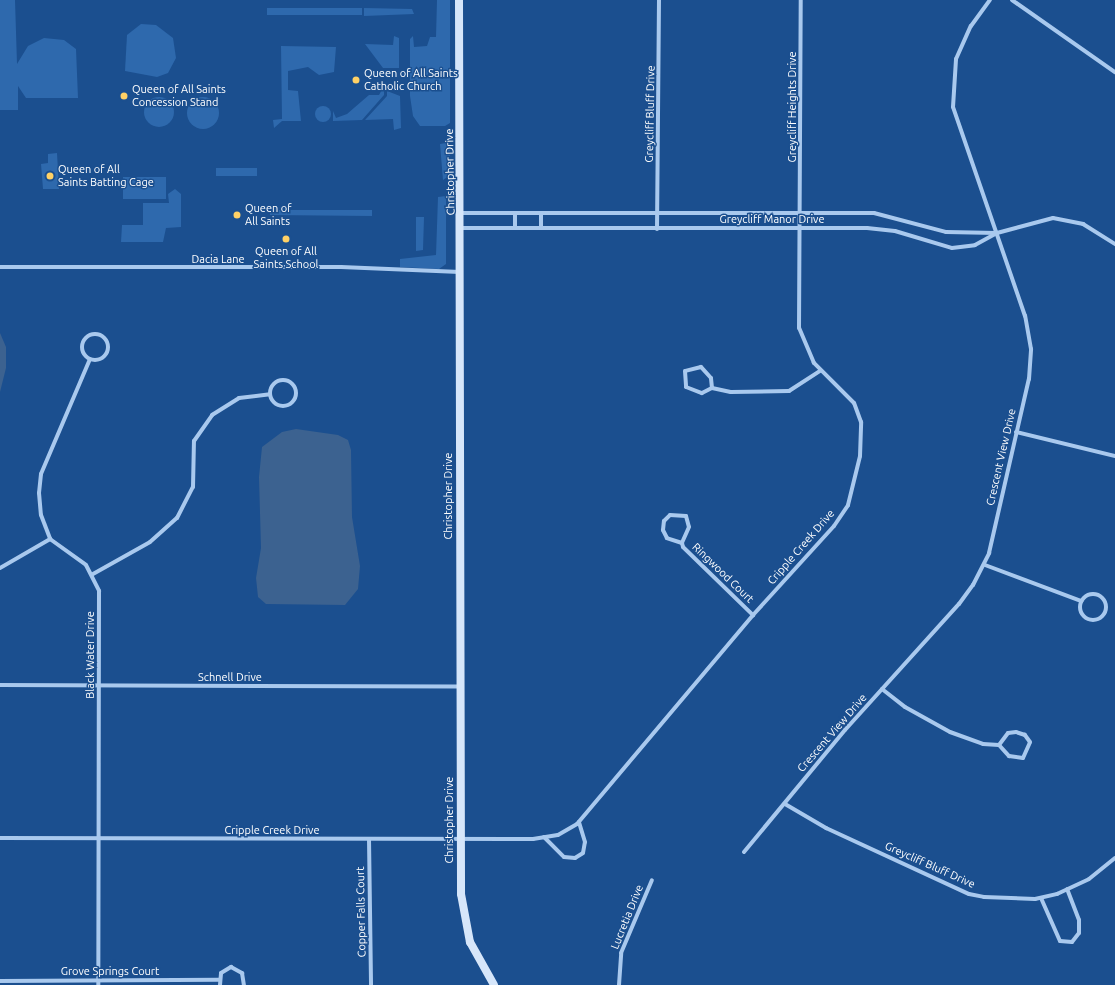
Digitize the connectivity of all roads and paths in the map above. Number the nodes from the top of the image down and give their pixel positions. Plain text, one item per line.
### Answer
1 (459, 0) edge
2 (659, 0) edge
3 (801, 0) edge
4 (990, 0) edge
5 (1012, 0) edge
6 (1115, 72) edge
7 (462, 213) junction
8 (515, 213) junction
9 (541, 213) junction
10 (802, 213) junction
11 (658, 214) junction
12 (462, 228) junction
13 (515, 228) junction
14 (541, 228) junction
15 (801, 228) junction
16 (657, 229) junction
17 (997, 233) junction
18 (1115, 244) edge
19 (0, 267) edge
20 (461, 272) junction
21 (90, 359) junction
22 (820, 371) junction
23 (712, 388) junction
24 (270, 394) junction
25 (1016, 432) junction
26 (1115, 456) edge
27 (50, 539) junction
28 (682, 543) junction
29 (984, 565) junction
30 (0, 568) edge
31 (93, 574) junction
32 (1081, 602) junction
33 (753, 615) junction
34 (0, 685) edge
35 (99, 685) junction
36 (460, 687) junction
37 (882, 689) junction
38 (999, 745) junction
39 (785, 804) junction
40 (579, 822) junction
41 (544, 837) junction
42 (0, 838) edge
43 (98, 838) junction
44 (369, 839) junction
45 (460, 839) junction
46 (744, 852) dead end
47 (1115, 858) edge
48 (652, 880) dead end
49 (1067, 889) junction
50 (1041, 898) junction
51 (98, 980) junction
52 (0, 981) edge
53 (220, 983) edge
54 (98, 985) edge
55 (244, 985) edge
56 (371, 985) edge
57 (494, 985) edge
58 (619, 985) edge

1 - 7 street, Christopher Drive
2 - 11 street, Greycliff Bluff Drive
3 - 10 street, Greycliff Heights Drive
4 - 17 street, Crescent View Drive
5 - 6 street
7 - 8 street, Greycliff Manor Drive
7 - 12 street, Christopher Drive
8 - 9 street, Greycliff Manor Drive
8 - 13 street
9 - 11 street, Greycliff Manor Drive
9 - 14 street
10 - 11 street, Greycliff Manor Drive
10 - 15 street, Cripple Creek Drive
10 - 17 street, Greycliff Manor Drive
11 - 16 street, Greycliff Bluff Drive
12 - 13 street, Greycliff Manor Drive
12 - 20 street, Christopher Drive
13 - 14 street, Greycliff Manor Drive
14 - 16 street, Greycliff Manor Drive
15 - 16 street, Greycliff Manor Drive
15 - 17 street, Greycliff Manor Drive
15 - 22 street, Cripple Creek Drive
17 - 18 street, Greycliff Manor Drive
17 - 25 street, Crescent View Drive
19 - 20 street, Dacia Lane
20 - 36 street, Christopher Drive
21 - 21 street
21 - 27 street
22 - 23 street
22 - 33 street, Cripple Creek Drive
23 - 23 street
24 - 24 street
24 - 31 street
25 - 26 street
25 - 29 street, Crescent View Drive
27 - 30 street
27 - 31 street, Black Water Drive
28 - 28 street, Ringwood Court
28 - 33 street, Ringwood Court
29 - 32 street
29 - 37 street, Crescent View Drive
31 - 35 street, Black Water Drive
32 - 32 street
33 - 40 street, Cripple Creek Drive
34 - 35 street, Schnell Drive
35 - 36 street, Schnell Drive
35 - 43 street, Black Water Drive
36 - 45 street, Christopher Drive
37 - 38 street
37 - 39 street, Crescent View Drive
38 - 38 street
39 - 46 street, Crescent View Drive
39 - 50 street, Greycliff Bluff Drive
40 - 41 street, Cripple Creek Drive
40 - 41 street
41 - 45 street, Cripple Creek Drive
42 - 43 street, Cripple Creek Drive
43 - 44 street, Cripple Creek Drive
43 - 51 street, Black Water Drive
44 - 45 street, Cripple Creek Drive
44 - 56 street, Copper Falls Court
45 - 57 street, Christopher Drive
47 - 49 street, Greycliff Bluff Drive
48 - 58 street, Lucretia Drive
49 - 50 street, Greycliff Bluff Drive
49 - 50 street
51 - 52 street, Grove Springs Court
51 - 53 street, Grove Springs Court
51 - 54 street, Black Water Drive
53 - 55 street, Grove Springs Court

